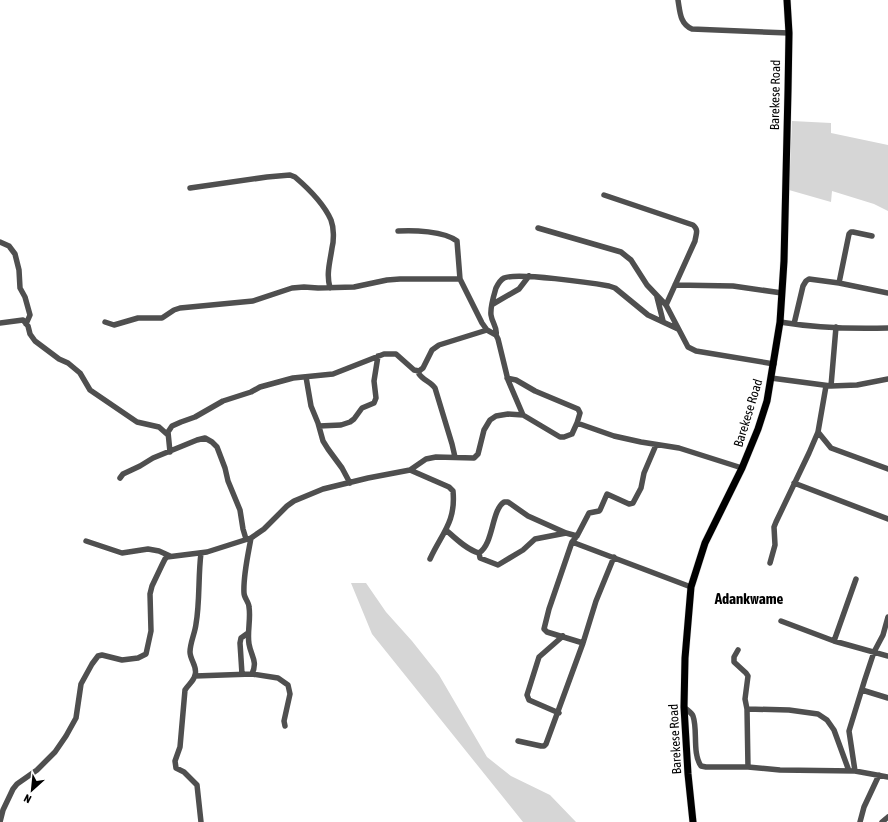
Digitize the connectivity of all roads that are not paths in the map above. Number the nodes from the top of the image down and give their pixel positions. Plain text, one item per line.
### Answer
1 (678, 0) edge
2 (787, 0) edge
3 (788, 32) junction
4 (190, 188) dead end
5 (604, 195) dead end
6 (538, 228) dead end
7 (398, 231) dead end
8 (872, 236) dead end
9 (0, 242) edge
10 (529, 276) junction
11 (460, 279) junction
12 (839, 283) junction
13 (675, 285) junction
14 (330, 288) junction
15 (782, 293) junction
16 (888, 293) edge
17 (657, 296) junction
18 (493, 304) junction
19 (666, 305) junction
20 (105, 322) dead end
21 (663, 322) junction
22 (780, 322) junction
23 (0, 323) edge
24 (26, 324) junction
25 (794, 324) junction
26 (836, 327) junction
27 (888, 328) edge
28 (678, 329) junction
29 (487, 330) junction
30 (496, 336) junction
31 (378, 356) junction
32 (774, 364) junction
33 (419, 371) junction
34 (306, 377) junction
35 (508, 378) junction
36 (771, 378) junction
37 (888, 379) edge
38 (829, 386) junction
39 (523, 414) junction
40 (577, 423) junction
41 (319, 426) junction
42 (818, 432) junction
43 (168, 435) junction
44 (656, 445) junction
45 (170, 452) junction
46 (455, 457) junction
47 (742, 468) junction
48 (888, 468) edge
49 (410, 470) junction
50 (120, 478) dead end
51 (350, 483) junction
52 (794, 483) junction
53 (888, 519) edge
54 (446, 530) junction
55 (566, 533) junction
56 (577, 536) junction
57 (249, 538) junction
58 (86, 541) dead end
59 (572, 542) junction
60 (201, 553) junction
61 (479, 553) junction
62 (170, 556) junction
63 (614, 557) junction
64 (430, 558) dead end
65 (770, 562) dead end
66 (856, 580) dead end
67 (691, 587) junction
68 (888, 616) edge
69 (781, 622) dead end
70 (248, 633) junction
71 (563, 636) junction
72 (834, 641) junction
73 (583, 643) junction
74 (738, 650) dead end
75 (874, 652) junction
76 (888, 656) edge
77 (242, 674) junction
78 (252, 674) junction
79 (195, 676) junction
80 (862, 690) junction
81 (888, 698) edge
82 (684, 707) junction
83 (747, 709) junction
84 (559, 713) junction
85 (285, 726) dead end
86 (518, 741) dead end
87 (748, 767) junction
88 (852, 771) junction
89 (879, 775) junction
90 (888, 777) edge
91 (888, 817) edge
92 (0, 822) edge
93 (201, 822) edge
94 (693, 822) edge
95 (860, 822) edge
96 (882, 822) edge

1 - 3 street
2 - 3 main road, Barekese Road
3 - 15 main road, Barekese Road
4 - 14 street
5 - 13 street
6 - 17 street
7 - 11 street
8 - 12 street
9 - 24 street
10 - 18 street
10 - 18 street
10 - 21 street
11 - 14 street
11 - 29 street
12 - 16 street
12 - 25 street
13 - 15 street
13 - 19 street
14 - 20 street
15 - 22 main road, Barekese Road
17 - 19 street
17 - 21 street
18 - 30 street
19 - 28 street
21 - 28 street
22 - 25 street
22 - 32 main road, Barekese Road
23 - 24 street
24 - 43 street
25 - 26 street
26 - 27 street
26 - 38 street
28 - 32 street
29 - 30 street
29 - 33 street
30 - 35 street
31 - 33 street
31 - 34 street
31 - 41 street
32 - 36 main road, Barekese Road
33 - 46 street
34 - 41 street
34 - 43 street
35 - 39 street
35 - 40 street
36 - 38 street
36 - 47 main road, Barekese Road
37 - 38 street
38 - 42 street
39 - 40 street
39 - 46 street
40 - 44 street
41 - 51 street
42 - 48 street
42 - 52 street
43 - 45 street
44 - 47 street
44 - 56 street
45 - 50 street
45 - 57 street
46 - 49 street
47 - 67 main road, Barekese Road
49 - 51 street
49 - 54 street
51 - 57 street
52 - 53 street
52 - 65 street
54 - 61 street
54 - 64 street
55 - 56 street
55 - 61 street
55 - 61 street
56 - 59 street
57 - 60 street
57 - 70 street
58 - 62 street
59 - 63 street
59 - 71 street
60 - 62 street
60 - 79 street
62 - 92 street
63 - 67 street
63 - 73 street
66 - 72 street
67 - 82 main road, Barekese Road
68 - 75 street
69 - 72 street
70 - 77 street
70 - 78 street
71 - 73 street
71 - 84 street
72 - 75 street
73 - 84 street
74 - 83 street
75 - 76 street
75 - 80 street
77 - 78 street
77 - 79 street
78 - 85 street
79 - 93 street
80 - 81 street
80 - 88 street
82 - 87 street
82 - 94 main road, Barekese Road
83 - 87 street
83 - 88 street
84 - 86 street
87 - 88 street
88 - 89 street
89 - 90 street
89 - 95 street
91 - 96 street

